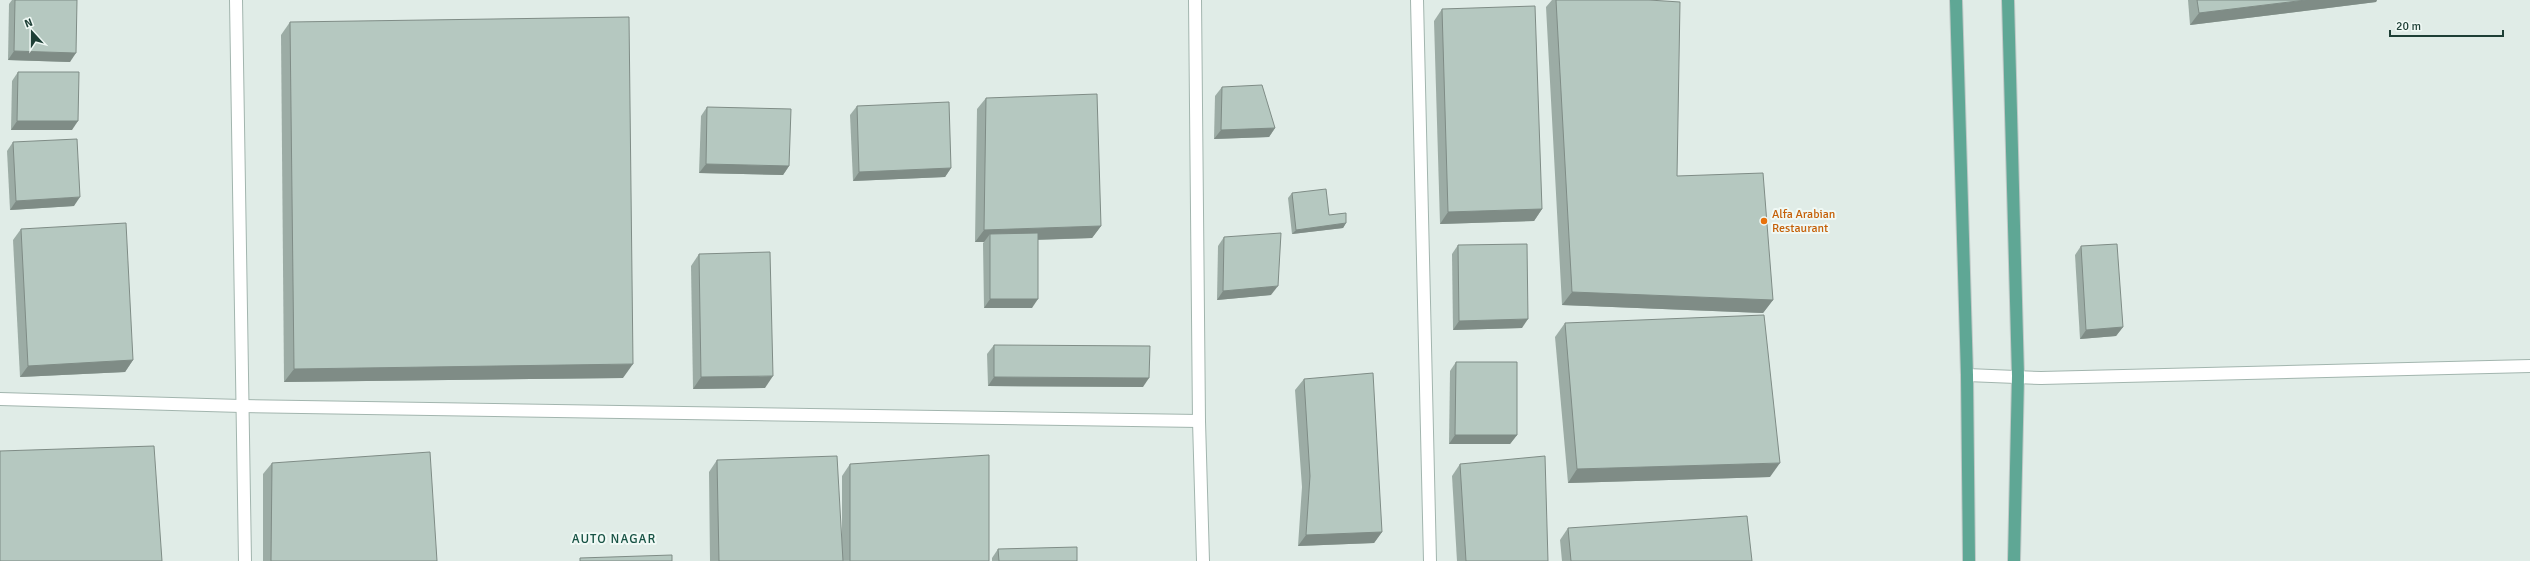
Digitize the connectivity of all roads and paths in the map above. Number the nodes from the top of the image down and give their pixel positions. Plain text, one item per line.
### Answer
1 (236, 0) edge
2 (1195, 0) edge
3 (1417, 0) edge
4 (1956, 0) edge
5 (2008, 0) edge
6 (2530, 366) edge
7 (1967, 375) junction
8 (2018, 376) junction
9 (0, 399) edge
10 (241, 406) junction
11 (1199, 421) junction
12 (245, 561) edge
13 (1203, 561) edge
14 (1430, 561) edge
15 (1969, 561) edge
16 (2014, 561) edge

1 - 10 street
2 - 11 street
3 - 14 street
4 - 7 main road
5 - 8 main road
6 - 8 street
7 - 8 street
7 - 15 main road
8 - 16 main road
9 - 10 street
10 - 11 street
10 - 12 street
11 - 13 street

